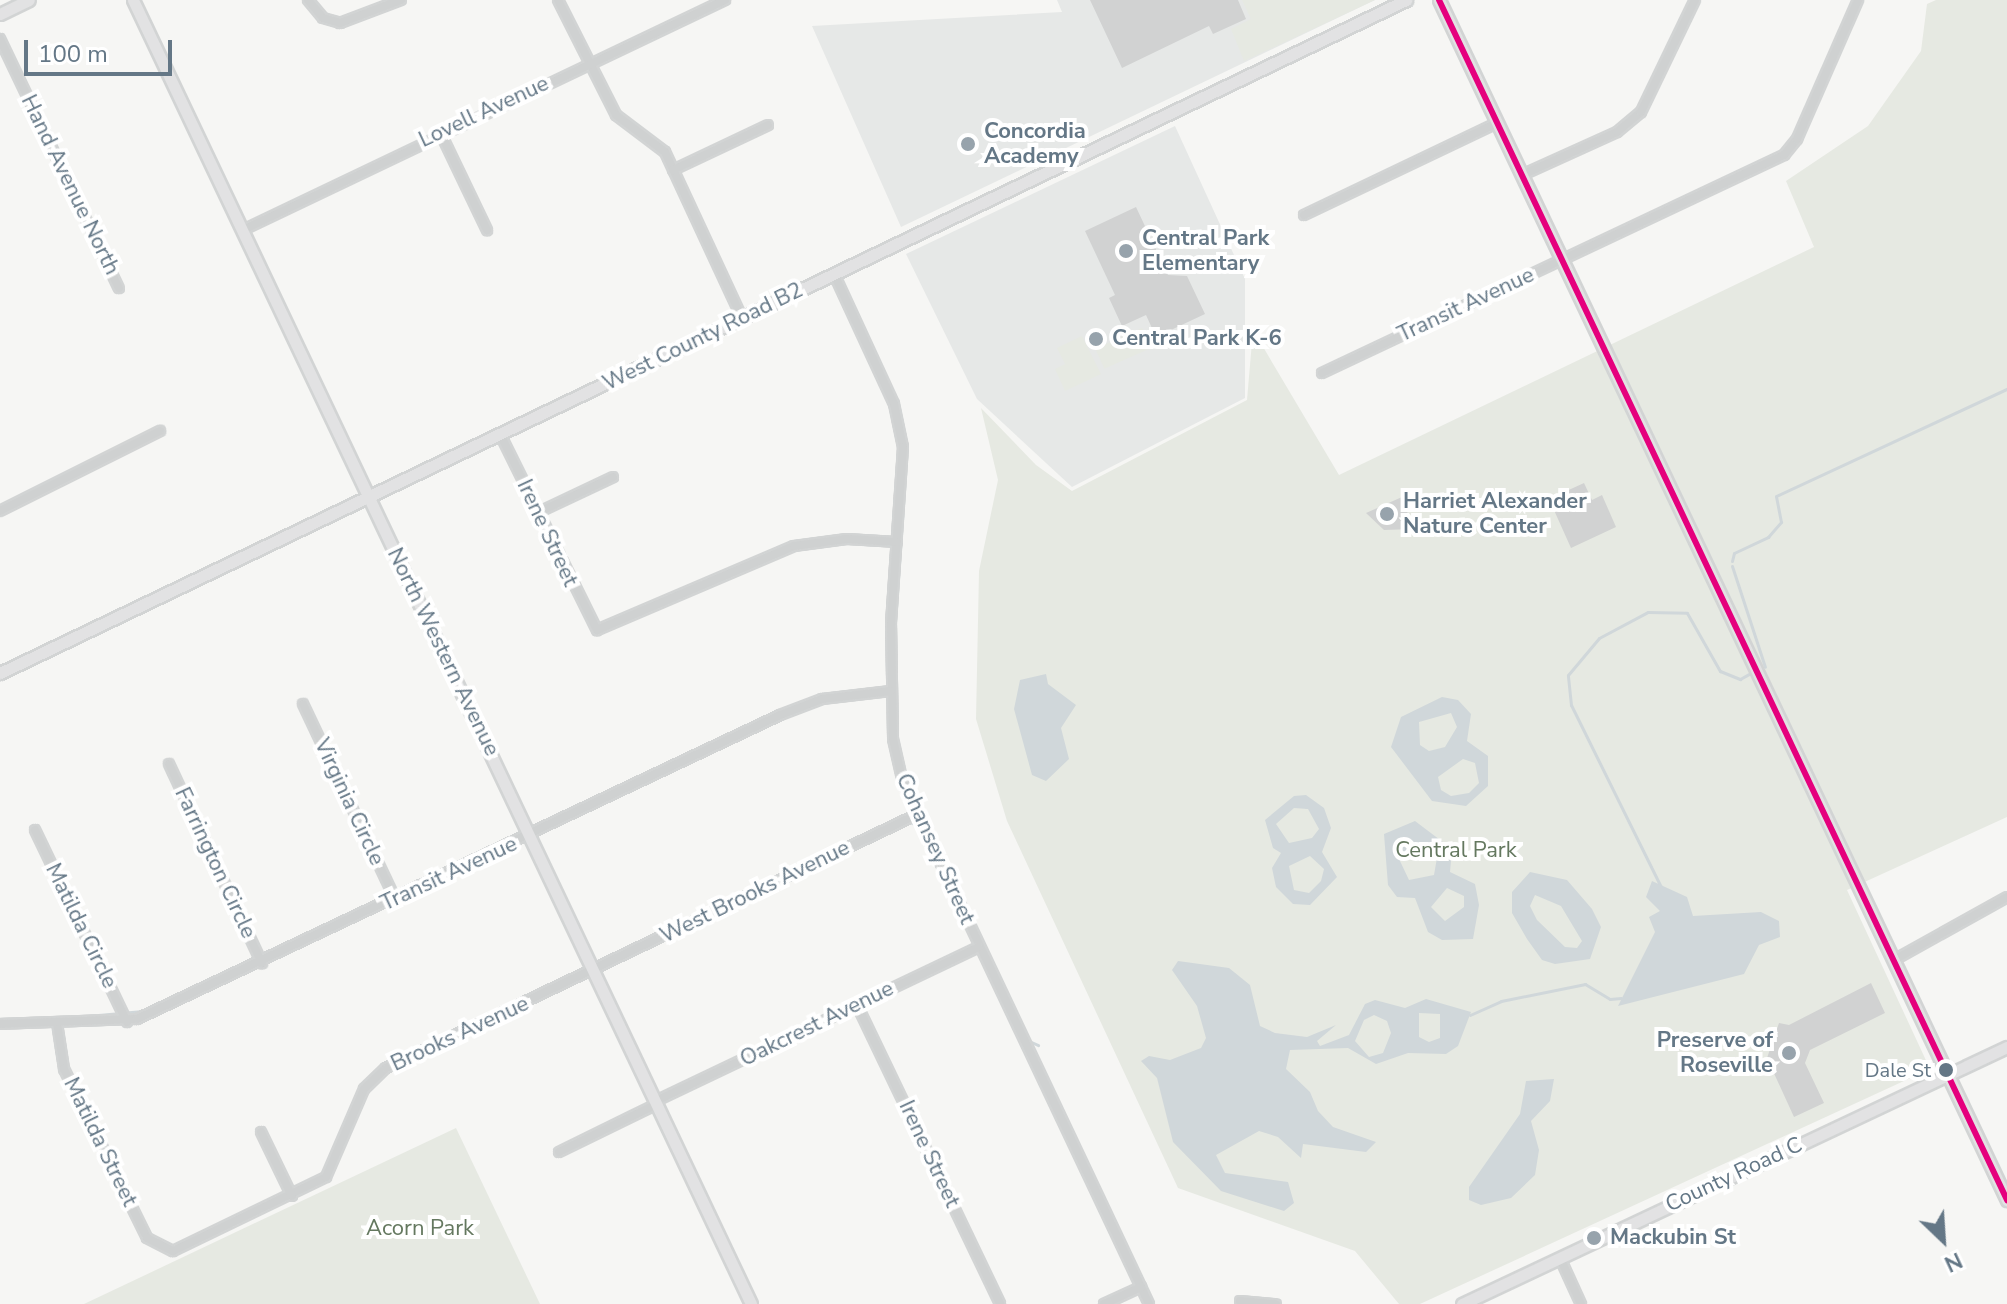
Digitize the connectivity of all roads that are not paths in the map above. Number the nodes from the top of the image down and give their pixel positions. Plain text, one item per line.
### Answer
1 (29, 0) edge
2 (133, 0) edge
3 (308, 0) edge
4 (401, 0) edge
5 (558, 0) edge
6 (725, 0) edge
7 (1406, 0) edge
8 (1439, 0) edge
9 (1695, 0) edge
10 (1858, 0) edge
11 (0, 14) edge
12 (0, 39) edge
13 (589, 64) junction
14 (1497, 123) junction
15 (768, 125) dead end
16 (440, 132) junction
17 (673, 170) junction
18 (1522, 175) junction
19 (1304, 215) dead end
20 (245, 229) junction
21 (487, 230) dead end
22 (1562, 259) junction
23 (834, 274) junction
24 (119, 288) dead end
25 (742, 318) junction
26 (1322, 373) dead end
27 (160, 431) dead end
28 (500, 434) junction
29 (613, 477) dead end
30 (368, 497) junction
31 (0, 511) edge
32 (537, 513) junction
33 (897, 542) junction
34 (0, 673) edge
35 (891, 691) junction
36 (303, 704) dead end
37 (169, 764) dead end
38 (916, 815) junction
39 (35, 830) dead end
40 (530, 835) junction
41 (2007, 897) edge
42 (395, 899) junction
43 (979, 947) junction
44 (1894, 960) junction
45 (262, 963) junction
46 (594, 970) junction
47 (857, 1005) junction
48 (127, 1022) junction
49 (57, 1023) junction
50 (0, 1024) edge
51 (2007, 1047) edge
52 (1948, 1074) junction
53 (657, 1102) junction
54 (261, 1132) dead end
55 (559, 1152) dead end
56 (292, 1196) junction
57 (2007, 1200) edge
58 (163, 1250) joint
59 (1560, 1258) junction
60 (1141, 1287) junction
61 (1240, 1301) dead end
62 (751, 1304) edge
63 (1000, 1304) edge
64 (1104, 1304) edge
65 (1149, 1304) edge
66 (1276, 1304) edge
67 (1462, 1304) edge
68 (1581, 1304) edge

1 - 11 street
2 - 20 street, North Western Avenue
3 - 4 street
5 - 13 street
6 - 13 street, Lovell Avenue
7 - 23 street, West County Road B2
8 - 14 street
9 - 18 street
10 - 22 street, Transit Avenue
12 - 24 street, Hand Avenue North
13 - 16 street, Lovell Avenue
13 - 17 street
14 - 18 street
14 - 19 street
15 - 17 street
16 - 20 street, Lovell Avenue
16 - 21 street
17 - 25 street
18 - 22 street
20 - 30 street, North Western Avenue
22 - 26 street, Transit Avenue
22 - 44 street
23 - 25 street, West County Road B2
23 - 33 street, Cohansey Street
25 - 28 street, West County Road B2
27 - 31 street
28 - 30 street, West County Road B2
28 - 32 street, Irene Street
29 - 32 street
30 - 34 street, West County Road B2
30 - 40 street, North Western Avenue
32 - 33 street, Irene Street
33 - 35 street, Cohansey Street
35 - 38 street, Cohansey Street
35 - 40 street, Transit Avenue
36 - 42 street, Virginia Circle
37 - 45 street, Farrington Circle
38 - 43 street, Cohansey Street
38 - 46 street, West Brooks Avenue
39 - 48 street, Matilda Circle
40 - 42 street, Transit Avenue
40 - 46 street, North Western Avenue
41 - 44 street
42 - 45 street, Transit Avenue
43 - 47 street, Oakcrest Avenue
43 - 60 street, Cohansey Street
44 - 52 street
45 - 48 street, Transit Avenue
46 - 53 street, North Western Avenue
46 - 56 street, Brooks Avenue
47 - 53 street, Oakcrest Avenue
47 - 63 street, Irene Street
48 - 49 street, Transit Avenue
49 - 50 street, Transit Avenue
49 - 58 street, Matilda Street
51 - 52 street, County Road C
52 - 57 street
52 - 59 street, County Road C
53 - 55 street, Oakcrest Avenue
53 - 62 street, North Western Avenue
54 - 56 street
56 - 58 street, Brooks Avenue
59 - 67 street, County Road C
59 - 68 street
60 - 64 street
60 - 65 street, Cohansey Street
61 - 66 street

